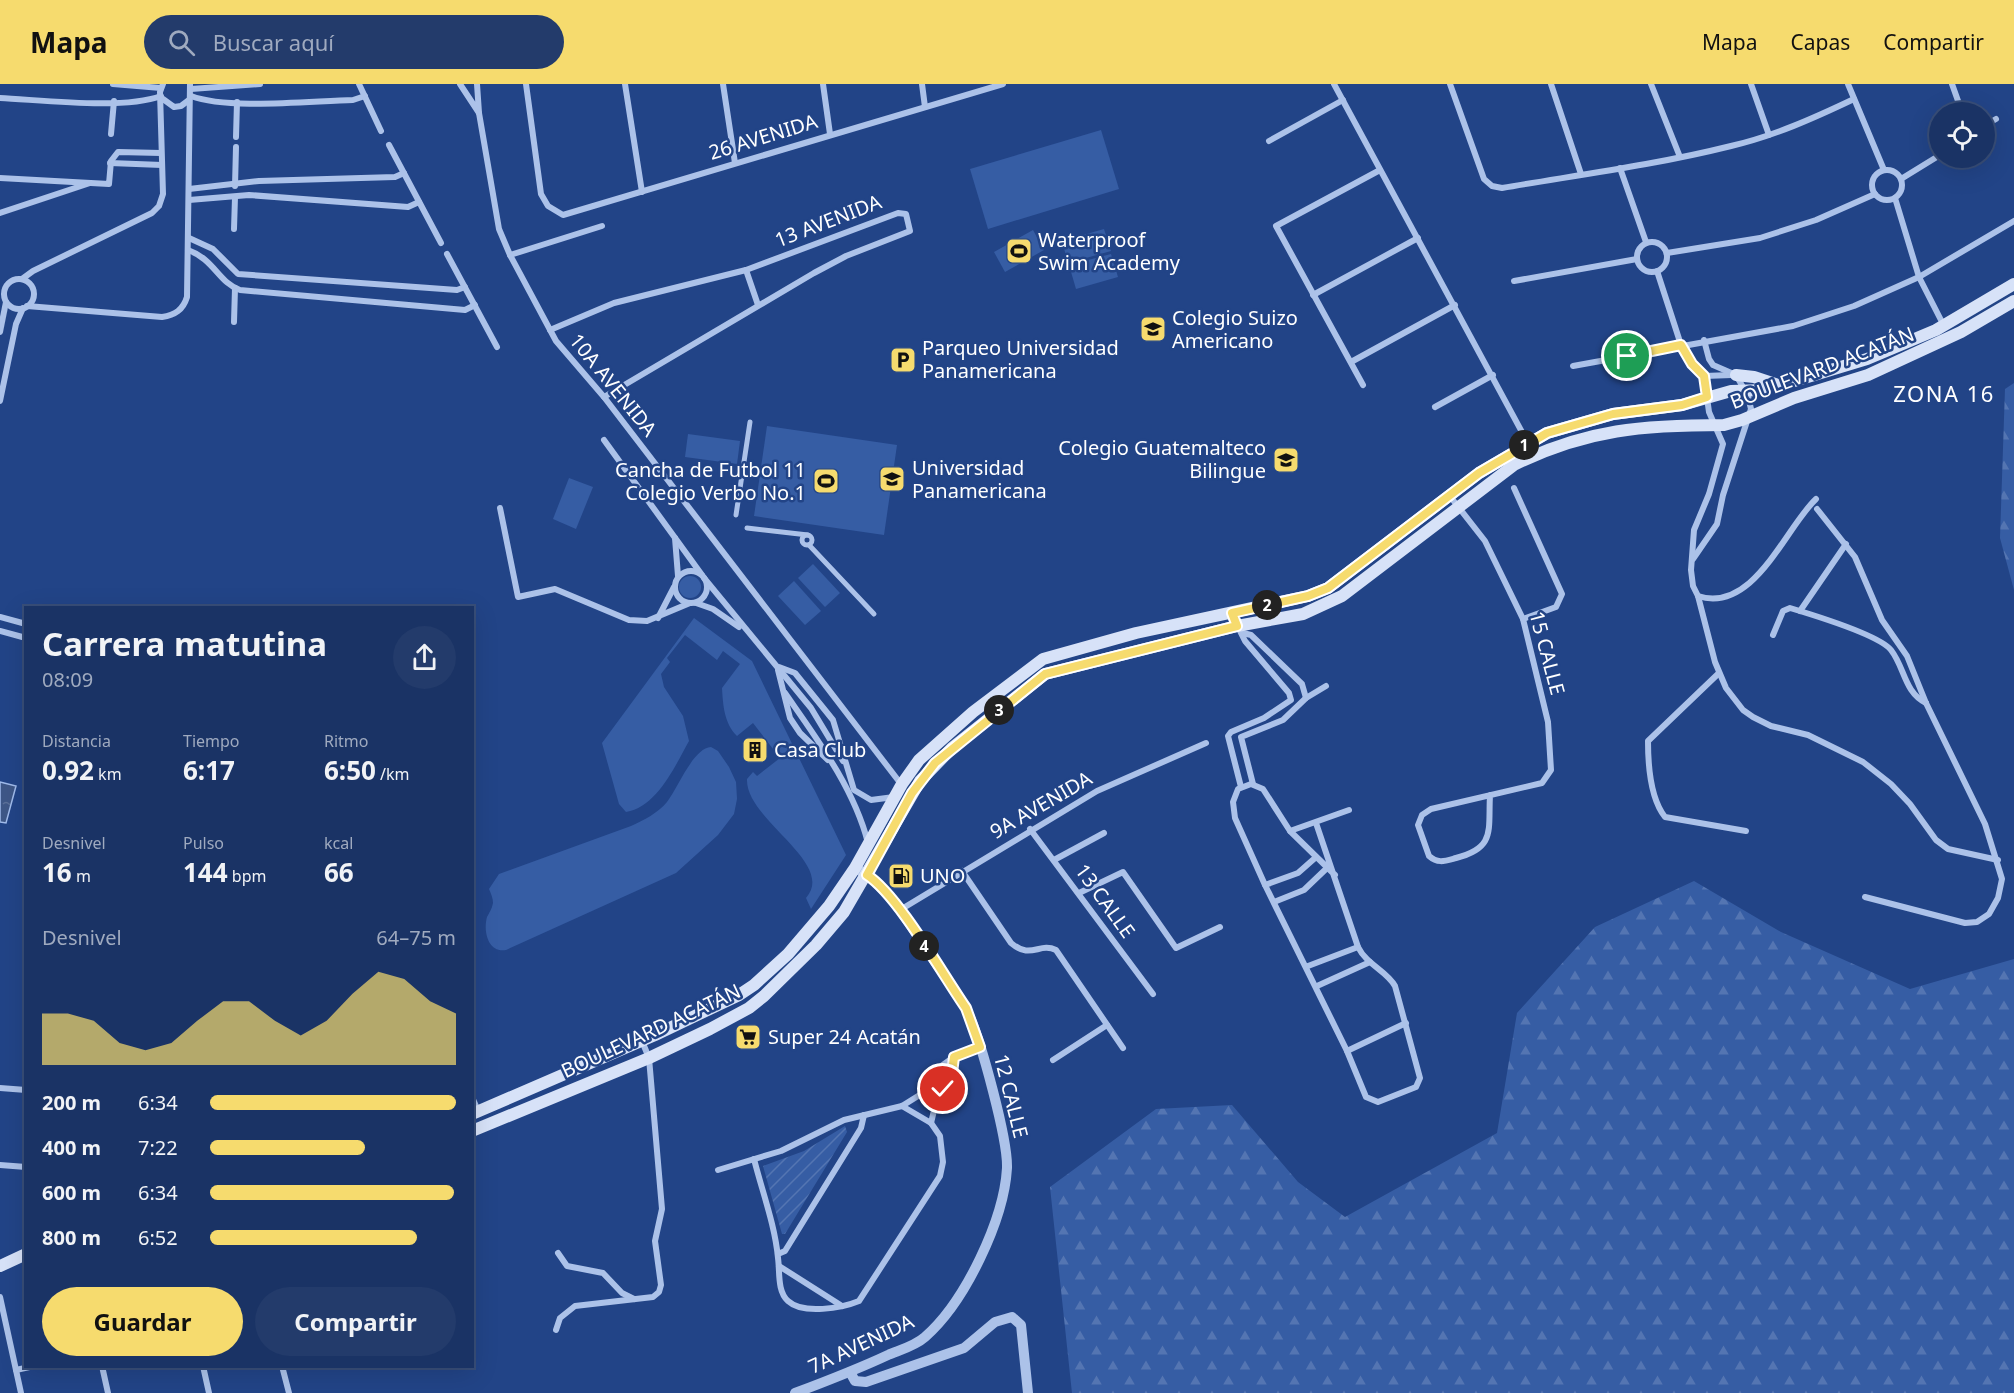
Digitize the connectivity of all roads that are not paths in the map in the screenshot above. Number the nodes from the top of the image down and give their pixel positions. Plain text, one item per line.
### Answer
1 (114, 84) edge
2 (260, 84) edge
3 (359, 84) edge
4 (460, 84) edge
5 (477, 84) edge
6 (526, 84) edge
7 (626, 84) edge
8 (723, 84) edge
9 (823, 84) edge
10 (922, 84) edge
11 (1003, 84) edge
12 (1334, 84) edge
13 (1450, 84) edge
14 (1551, 84) edge
15 (1651, 84) edge
16 (1751, 84) edge
17 (1848, 84) edge
18 (1952, 84) edge
19 (162, 86) edge
20 (237, 86) edge
21 (190, 89) edge
22 (365, 96) junction
23 (162, 97) junction
24 (0, 98) edge
25 (1854, 99) junction
26 (1343, 100) junction
27 (114, 101) junction
28 (237, 102) junction
29 (1958, 102) edge
30 (925, 107) junction
31 (479, 113) junction
32 (381, 131) dead end
33 (111, 134) dead end
34 (830, 134) junction
35 (1769, 135) junction
36 (236, 137) dead end
37 (1269, 141) dead end
38 (388, 145) dead end
39 (236, 147) dead end
40 (161, 153) junction
41 (1680, 157) junction
42 (1929, 162) edge
43 (110, 163) junction
44 (735, 163) junction
45 (162, 165) junction
46 (1620, 168) junction
47 (1380, 170) junction
48 (1884, 170) junction
49 (404, 173) junction
50 (1581, 174) junction
51 (0, 178) edge
52 (1901, 179) junction
53 (93, 182) junction
54 (235, 186) junction
55 (189, 189) junction
56 (642, 192) junction
57 (1875, 194) junction
58 (235, 197) junction
59 (1895, 198) junction
60 (189, 200) junction
61 (419, 202) junction
62 (0, 213) edge
63 (2014, 221) edge
64 (602, 226) dead end
65 (234, 229) dead end
66 (189, 238) junction
67 (1418, 238) junction
68 (1646, 242) junction
69 (441, 243) dead end
70 (188, 250) junction
71 (447, 254) dead end
72 (1667, 254) junction
73 (510, 255) junction
74 (1637, 260) junction
75 (746, 270) junction
76 (1657, 271) junction
77 (1919, 277) junction
78 (22, 279) junction
79 (1514, 281) dead end
80 (3, 284) edge
81 (2014, 285) edge
82 (465, 287) junction
83 (235, 288) junction
84 (1313, 295) junction
85 (3, 297) edge
86 (2014, 301) edge
87 (475, 305) junction
88 (758, 305) junction
89 (1455, 305) junction
90 (25, 307) junction
91 (234, 322) dead end
92 (1944, 326) junction
93 (550, 330) junction
94 (0, 332) edge
95 (1704, 340) junction
96 (1681, 345) junction
97 (497, 347) dead end
98 (1351, 362) junction
99 (1573, 366) dead end
100 (1493, 375) junction
101 (1736, 375) junction
102 (1704, 376) junction
103 (1363, 385) dead end
104 (1781, 386) junction
105 (1746, 392) junction
106 (604, 397) junction
107 (1707, 397) junction
108 (0, 401) edge
109 (1435, 407) dead end
110 (1749, 416) junction
111 (750, 422) dead end
112 (1715, 424) junction
113 (604, 440) dead end
114 (1528, 443) junction
115 (1533, 455) junction
116 (1514, 488) dead end
117 (1449, 495) junction
118 (1816, 499) dead end
119 (1459, 505) junction
120 (500, 508) dead end
121 (1817, 509) dead end
122 (736, 515) dead end
123 (747, 528) dead end
124 (674, 535) junction
125 (1846, 544) junction
126 (1693, 560) junction
127 (678, 576) junction
128 (703, 577) junction
129 (675, 586) junction
130 (1698, 596) junction
131 (692, 603) junction
132 (1800, 611) junction
133 (1232, 613) junction
134 (874, 614) dead end
135 (0, 617) edge
136 (657, 618) junction
137 (1523, 618) junction
138 (24, 623) edge
139 (1240, 629) junction
140 (745, 630) junction
141 (1887, 630) junction
142 (0, 631) edge
143 (1773, 635) dead end
144 (24, 637) edge
145 (1879, 640) junction
146 (777, 667) junction
147 (1719, 673) junction
148 (1326, 686) dead end
149 (784, 693) junction
150 (1306, 698) junction
151 (1926, 703) junction
152 (1282, 708) junction
153 (1289, 715) junction
154 (1206, 743) dead end
155 (843, 761) junction
156 (833, 764) junction
157 (902, 784) junction
158 (1253, 784) junction
159 (1241, 787) junction
160 (1490, 795) junction
161 (895, 797) junction
162 (1349, 810) dead end
163 (1316, 823) junction
164 (1030, 829) junction
165 (1290, 831) junction
166 (1746, 831) dead end
167 (1104, 833) dead end
168 (868, 843) junction
169 (1315, 858) junction
170 (1054, 860) junction
171 (1998, 860) junction
172 (855, 868) junction
173 (1327, 868) junction
174 (962, 871) junction
175 (867, 875) junction
176 (1335, 875) junction
177 (1265, 885) junction
178 (1079, 893) junction
179 (1865, 897) dead end
180 (1274, 902) junction
181 (900, 910) junction
182 (1220, 927) dead end
183 (1358, 947) junction
184 (1370, 962) junction
185 (1308, 966) junction
186 (1317, 986) junction
187 (1153, 994) dead end
188 (1406, 1023) junction
189 (1107, 1025) junction
190 (642, 1041) junction
191 (980, 1047) junction
192 (1123, 1048) dead end
193 (1347, 1051) junction
194 (954, 1057) junction
195 (649, 1058) junction
196 (1053, 1060) dead end
197 (0, 1088) edge
198 (24, 1090) edge
199 (926, 1091) junction
200 (937, 1098) junction
201 (902, 1106) junction
202 (475, 1113) edge
203 (864, 1115) junction
204 (931, 1123) junction
205 (474, 1130) edge
206 (754, 1159) junction
207 (0, 1165) edge
208 (24, 1167) edge
209 (718, 1170) dead end
210 (558, 1253) dead end
211 (778, 1254) junction
212 (24, 1255) edge
213 (978, 1264) joint
214 (0, 1266) edge
215 (779, 1266) junction
216 (0, 1297) edge
217 (634, 1300) junction
218 (842, 1306) junction
219 (556, 1330) dead end
220 (25, 1368) edge
221 (102, 1368) edge
222 (203, 1368) edge
223 (283, 1368) edge
224 (16, 1370) junction
225 (850, 1372) junction
226 (21, 1393) edge
227 (108, 1393) edge
228 (209, 1393) edge
229 (289, 1393) edge
230 (795, 1393) edge
231 (1028, 1393) edge

1 - 19 street
2 - 20 street
3 - 22 street
4 - 31 street, 10A AVENIDA
5 - 31 street, 10A AVENIDA
6 - 56 street, 26 AVENIDA
7 - 56 street
8 - 44 street
9 - 34 street
10 - 30 street
11 - 30 street, 26 AVENIDA
12 - 26 street
13 - 50 street
14 - 50 street
15 - 41 street
16 - 35 street
17 - 25 street
18 - 29 street
19 - 23 street
20 - 21 street
21 - 23 street
21 - 28 street
21 - 55 street
22 - 28 street
22 - 32 street
23 - 27 street
23 - 40 street
24 - 27 street
25 - 35 street
25 - 48 street
26 - 37 street
26 - 47 street
27 - 33 street
28 - 36 street
30 - 34 street, 26 AVENIDA
31 - 73 street, 10A AVENIDA
34 - 44 street, 26 AVENIDA
35 - 41 street
38 - 49 street
39 - 54 street
40 - 43 street
40 - 45 street
41 - 46 street
42 - 52 street
43 - 45 street
43 - 53 street
44 - 56 street, 26 AVENIDA
45 - 78 street
46 - 50 street
46 - 68 street
47 - 67 street
47 - 84 street
48 - 52 street
48 - 57 street
49 - 54 street
49 - 61 street
51 - 53 street
52 - 59 street
53 - 62 street
54 - 55 street
55 - 60 street
57 - 59 street
57 - 72 street
58 - 60 street
58 - 61 street
58 - 65 street
59 - 77 street
60 - 66 street
61 - 69 street
63 - 77 street
64 - 73 street
66 - 70 street
66 - 82 street
67 - 84 street
67 - 89 street
68 - 72 street
68 - 74 street
70 - 83 street
70 - 90 street
71 - 82 street
72 - 76 street
73 - 93 street, 10A AVENIDA
74 - 76 street
74 - 79 street
75 - 88 street
75 - 88 street, 13 AVENIDA
75 - 93 street, 13 AVENIDA
76 - 96 street
77 - 92 street
77 - 95 street
78 - 80 street
78 - 90 street
80 - 85 street
81 - 92 main road, BOULEVARD ACATÁN
82 - 87 street
83 - 87 street
83 - 91 street
84 - 98 street
85 - 90 street
85 - 94 street
86 - 110 main road, BOULEVARD ACATÁN
87 - 97 street
88 - 106 street, 13 AVENIDA
89 - 98 street
89 - 100 street
90 - 108 street
92 - 104 main road, BOULEVARD ACATÁN
93 - 106 street, 10A AVENIDA
95 - 96 street
95 - 101 street
96 - 99 street
96 - 102 street
98 - 103 street
100 - 109 street
100 - 114 street
101 - 102 street
101 - 104 main road
101 - 105 street
102 - 107 street
104 - 105 main road, BOULEVARD ACATÁN
105 - 107 main road, BOULEVARD ACATÁN
105 - 110 street
106 - 157 street, 10A AVENIDA
107 - 112 street
107 - 114 main road, BOULEVARD ACATÁN
110 - 112 main road, BOULEVARD ACATÁN
110 - 126 street
111 - 122 street
112 - 115 main road, BOULEVARD ACATÁN
112 - 126 street
113 - 124 street
114 - 115 street
114 - 117 main road, BOULEVARD ACATÁN
115 - 119 main road, BOULEVARD ACATÁN
116 - 137 street
117 - 119 street, 15 CALLE
117 - 133 main road, BOULEVARD ACATÁN
118 - 130 street
119 - 137 street, 15 CALLE
119 - 139 main road, BOULEVARD ACATÁN
120 - 136 street
121 - 125 street
123 - 134 street
124 - 127 street
124 - 128 street
125 - 132 street
125 - 141 street
126 - 130 street
127 - 128 street
127 - 129 street
128 - 131 street
128 - 140 street
129 - 131 street
129 - 136 street
130 - 147 street
131 - 136 street
131 - 140 street
132 - 143 street
132 - 145 street
133 - 139 street
133 - 157 main road, BOULEVARD ACATÁN
135 - 138 street
137 - 160 street, 15 CALLE
139 - 150 street
139 - 152 street
139 - 175 main road, BOULEVARD ACATÁN
140 - 146 street
141 - 145 street
141 - 151 street
142 - 144 street
145 - 151 street
146 - 149 street
146 - 155 street
146 - 155 street
147 - 166 street
147 - 171 street
148 - 150 street
149 - 156 street
149 - 156 street
150 - 153 street
151 - 171 street
152 - 153 street
152 - 159 street
153 - 158 street
154 - 164 street, 9A AVENIDA
155 - 161 street
156 - 168 street
157 - 161 main road, BOULEVARD ACATÁN
158 - 159 street
158 - 165 street
159 - 177 street
160 - 160 street, 15 CALLE
161 - 168 main road, BOULEVARD ACATÁN
162 - 163 street
163 - 165 street
163 - 176 street
164 - 170 street, 13 CALLE
164 - 174 street, 9A AVENIDA
165 - 169 street
167 - 170 street
168 - 172 main road, BOULEVARD ACATÁN
169 - 173 street
169 - 177 street
170 - 178 street, 13 CALLE
171 - 179 street
172 - 175 street, 12 CALLE
172 - 190 main road, BOULEVARD ACATÁN
173 - 176 street
173 - 180 street
174 - 181 street, 9A AVENIDA
174 - 189 street
175 - 181 street, 12 CALLE
175 - 195 main road, BOULEVARD ACATÁN
176 - 183 street
177 - 180 street
178 - 182 street
178 - 187 street, 13 CALLE
180 - 185 street
181 - 191 street, 12 CALLE
183 - 184 street
183 - 185 street
184 - 186 street
184 - 188 street
185 - 186 street
186 - 193 street
188 - 193 street
188 - 193 street
189 - 192 street
189 - 196 street
190 - 195 street
190 - 202 main road, BOULEVARD ACATÁN
191 - 194 street
191 - 213 street, 12 CALLE
194 - 199 street
194 - 200 street
195 - 205 main road, BOULEVARD ACATÁN
195 - 217 street
197 - 198 street
199 - 200 street
199 - 201 street
200 - 204 street
201 - 203 street
201 - 204 street
203 - 206 street
203 - 211 street
204 - 218 street
206 - 209 street
206 - 211 street
207 - 208 street
210 - 217 street
211 - 215 street
212 - 214 main road
213 - 225 street, 7A AVENIDA
215 - 218 street
215 - 218 street
216 - 224 street
217 - 219 street
220 - 224 street
221 - 227 street
222 - 228 street
223 - 229 street
224 - 226 street
225 - 230 street, 7A AVENIDA
225 - 231 street

